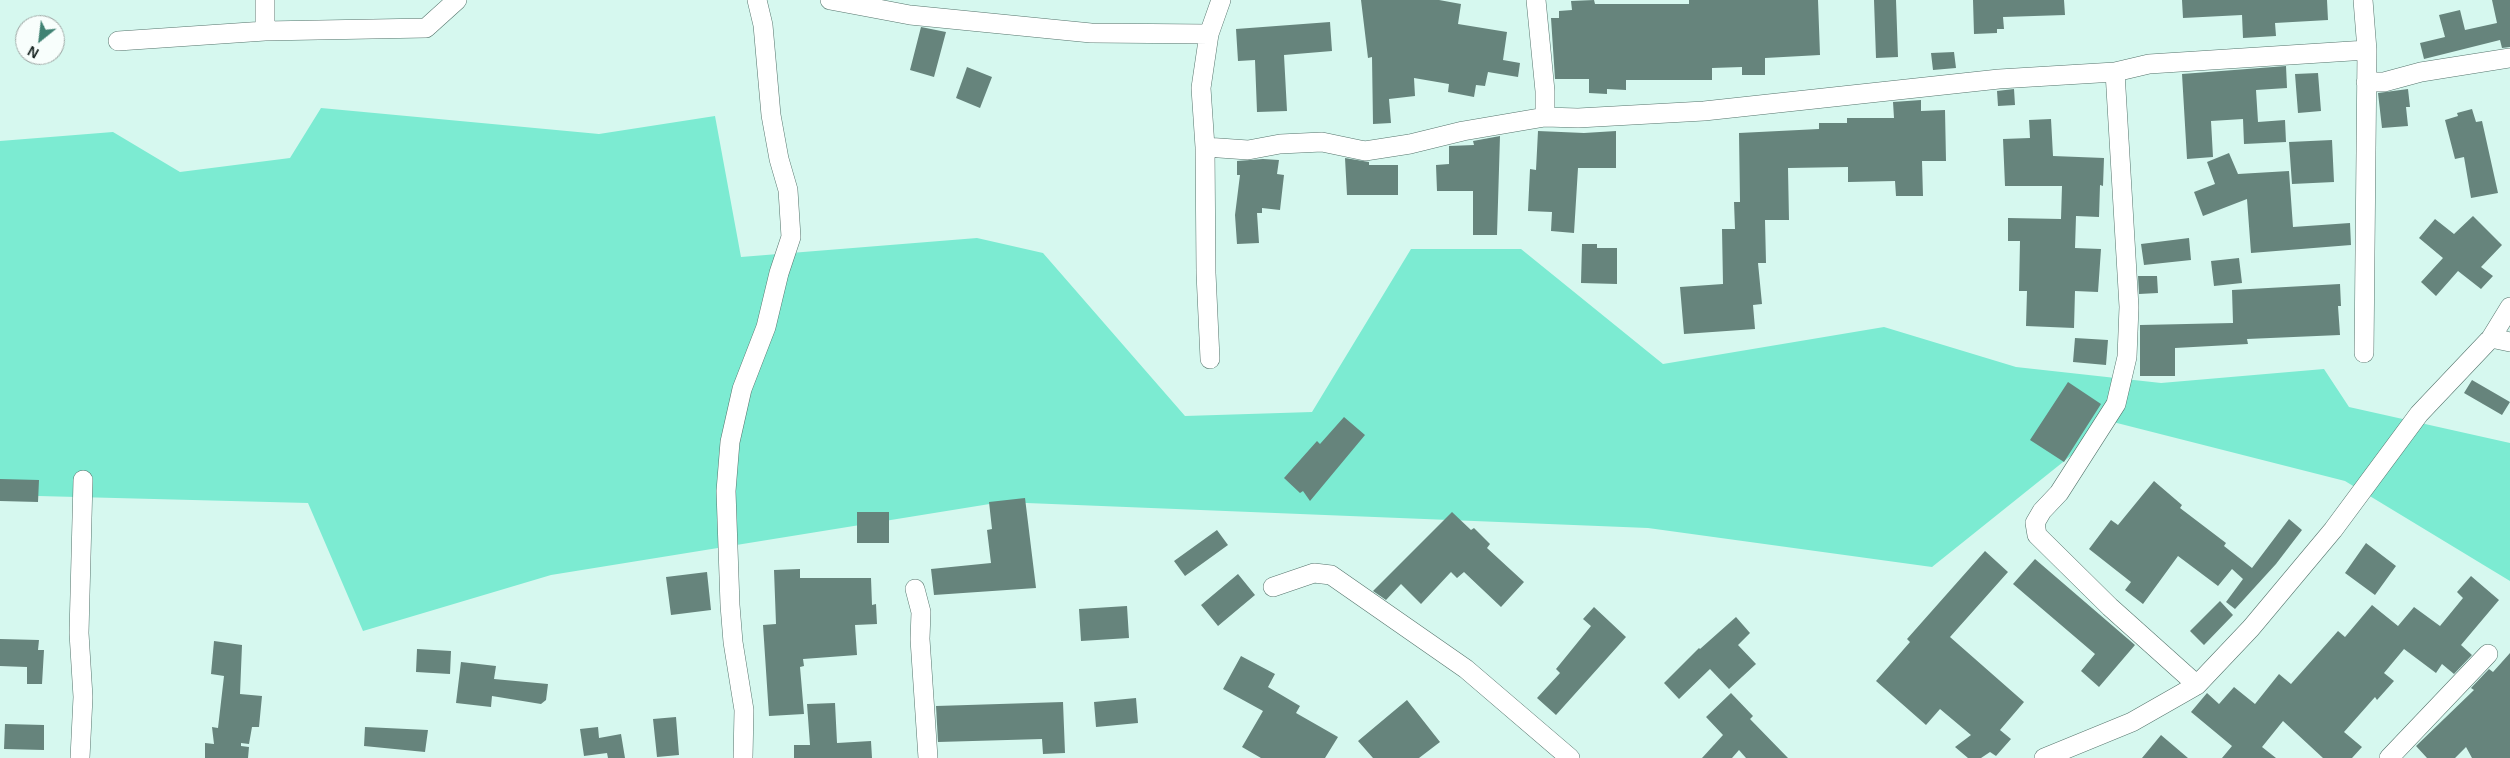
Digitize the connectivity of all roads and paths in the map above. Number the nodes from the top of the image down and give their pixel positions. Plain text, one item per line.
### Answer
1 (265, 0) edge
2 (457, 0) edge
3 (757, 0) edge
4 (830, 0) edge
5 (1222, 0) edge
6 (1536, 0) edge
7 (2363, 0) edge
8 (264, 31) junction
9 (1209, 34) junction
10 (118, 41) dead end
11 (2367, 50) junction
12 (2510, 58) edge
13 (2115, 72) junction
14 (2366, 82) junction
15 (1544, 117) junction
16 (1205, 147) junction
17 (2510, 307) edge
18 (2491, 338) junction
19 (2510, 342) edge
20 (2364, 353) dead end
21 (1210, 359) dead end
22 (83, 480) dead end
23 (1273, 587) dead end
24 (915, 589) dead end
25 (2488, 654) dead end
26 (2197, 685) junction
27 (80, 758) edge
28 (743, 758) edge
29 (928, 758) edge
30 (1570, 758) edge
31 (2044, 758) edge
32 (2389, 758) edge

1 - 8 street
2 - 8 street
3 - 28 street
4 - 9 street
5 - 9 street
6 - 15 street
7 - 11 street
8 - 10 street
9 - 16 street
11 - 13 street
11 - 14 street
12 - 14 street
13 - 15 street
13 - 26 street
14 - 20 street
15 - 16 street
16 - 21 street
17 - 18 street
18 - 19 street
18 - 26 street
22 - 27 street
23 - 30 street
24 - 29 street
25 - 32 street
26 - 31 street

